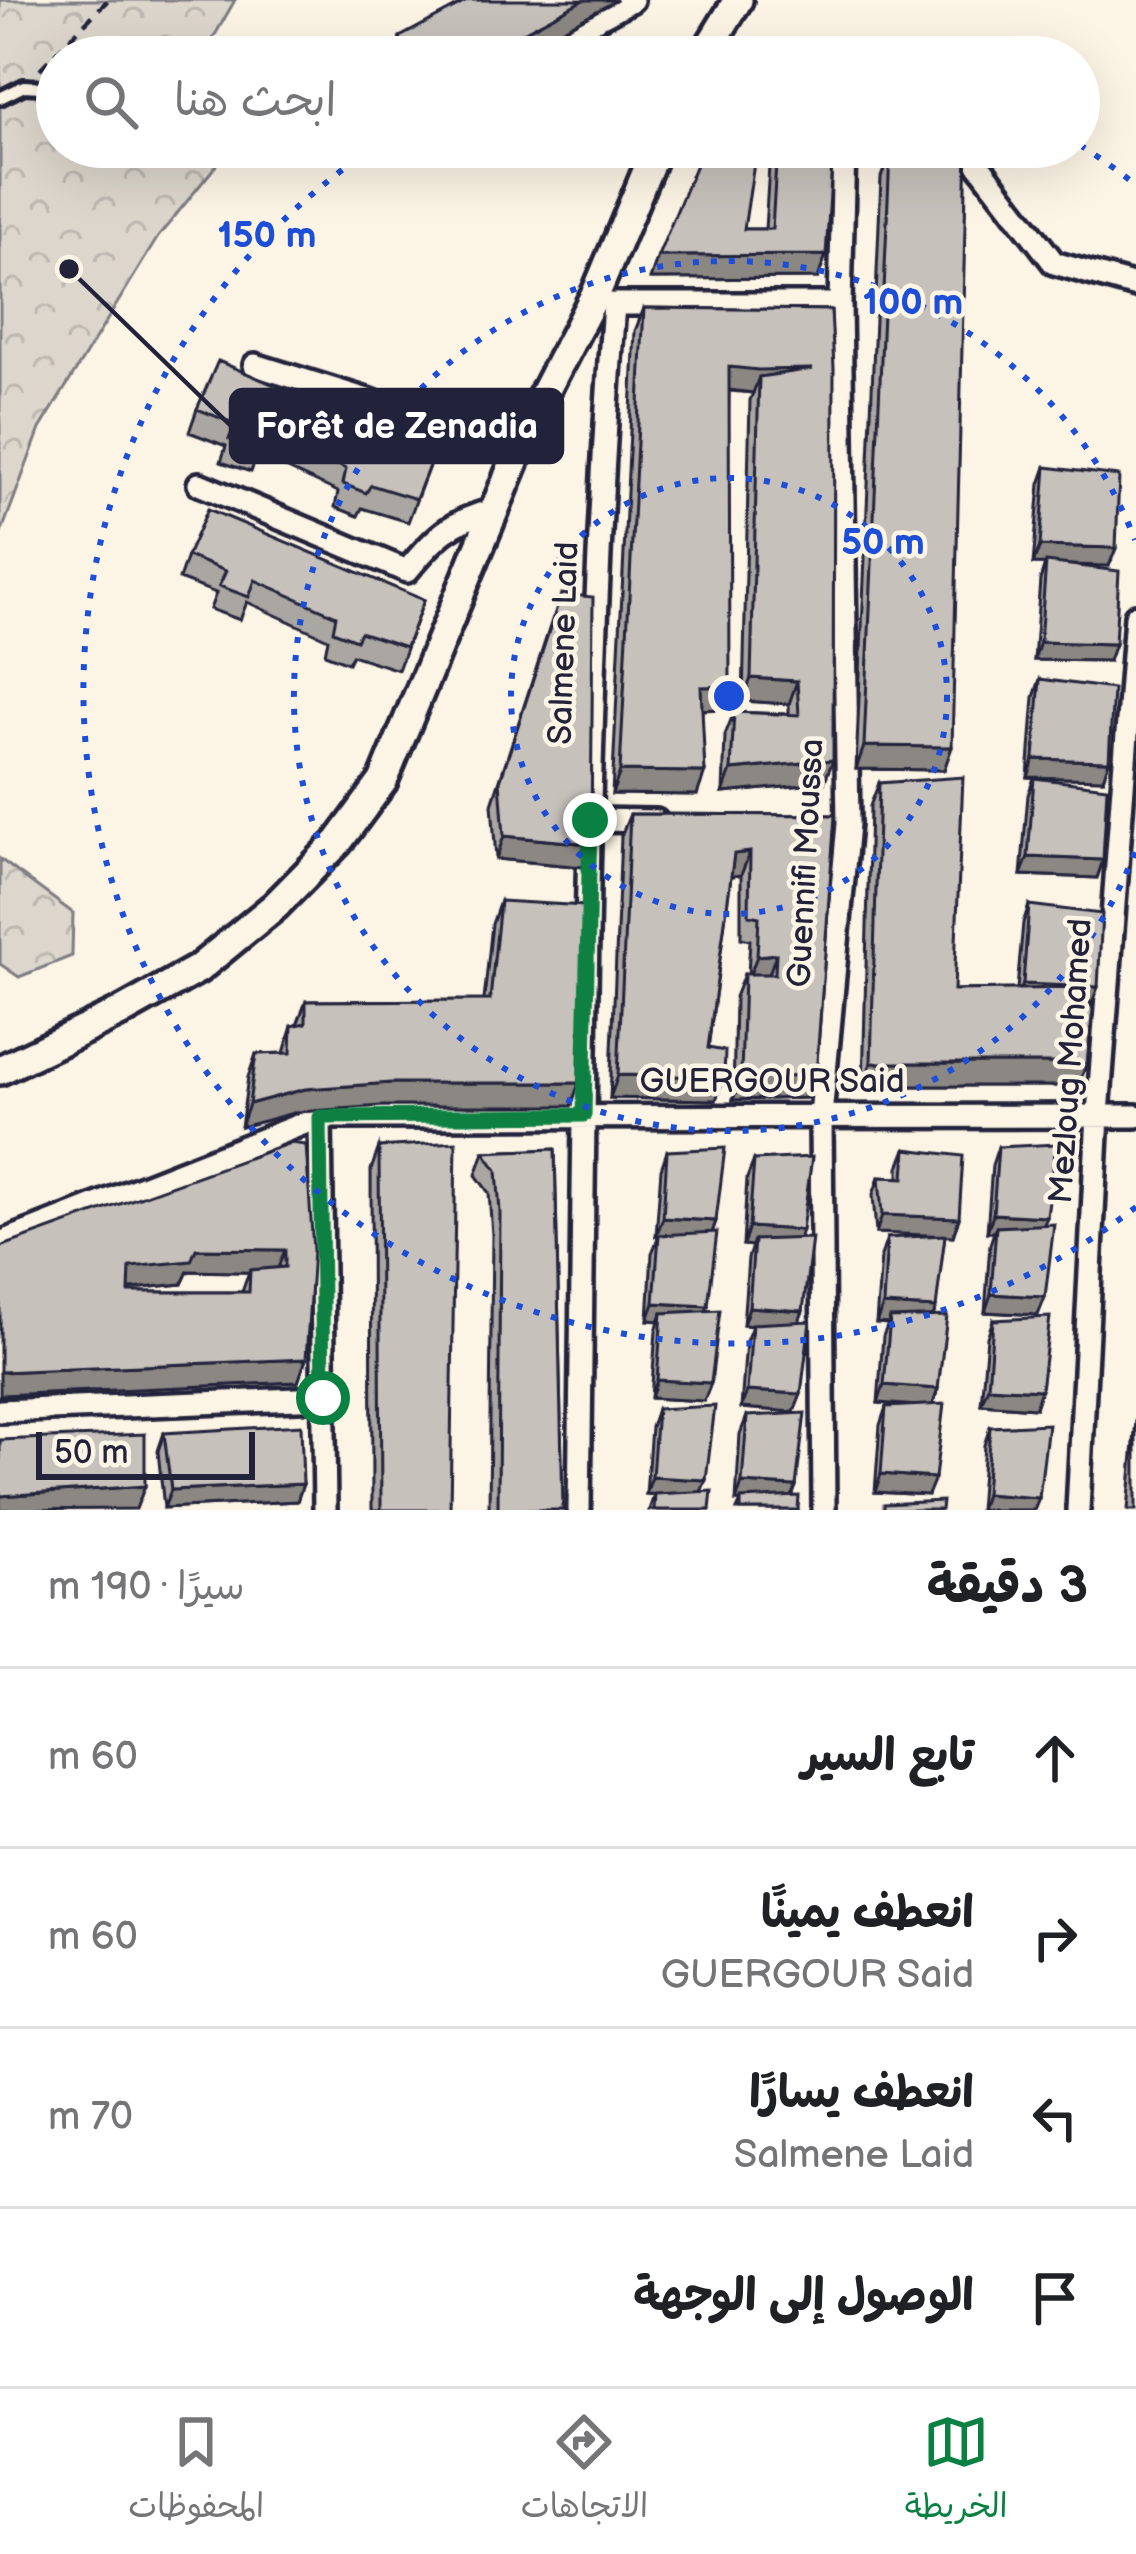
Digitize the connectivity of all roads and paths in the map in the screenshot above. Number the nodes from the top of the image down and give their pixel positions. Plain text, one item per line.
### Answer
1 (108, 0) edge
2 (632, 0) edge
3 (738, 0) edge
4 (73, 36) edge
5 (564, 36) edge
6 (716, 36) edge
7 (36, 74) edge
8 (24, 86) junction
9 (36, 87) edge
10 (0, 98) edge
11 (650, 168) edge
12 (843, 168) edge
13 (981, 168) edge
14 (1136, 286) edge
15 (606, 297) junction
16 (840, 304) junction
17 (255, 365) dead end
18 (536, 409) junction
19 (199, 484) dead end
20 (494, 510) junction
21 (1136, 616) edge
22 (1135, 679) edge
23 (590, 820) junction
24 (684, 821) edge
25 (825, 824) edge
26 (848, 824) junction
27 (1126, 873) edge
28 (0, 1070) edge
29 (1098, 1114) junction
30 (584, 1115) junction
31 (821, 1116) junction
32 (1136, 1116) edge
33 (320, 1117) junction
34 (0, 1243) edge
35 (323, 1398) junction
36 (0, 1411) edge
37 (325, 1510) edge
38 (579, 1510) edge
39 (824, 1510) edge
40 (1078, 1510) edge

1 - 4 path
2 - 5 street
3 - 6 street
7 - 8 path
8 - 9 lane
8 - 10 lane
11 - 15 street
12 - 16 street, Guennifi Moussa
13 - 14 street
15 - 16 street
15 - 18 street
15 - 23 street, Salmene Laid
16 - 26 street, Guennifi Moussa
17 - 18 street
18 - 20 street
19 - 20 street
20 - 28 street
21 - 22 street, Mezloug Mohamed
22 - 27 street, Mezloug Mohamed
23 - 24 street
23 - 30 street, Salmene Laid
25 - 26 street
26 - 31 street, Guennifi Moussa
27 - 29 street, Mezloug Mohamed
29 - 31 street, GUERGOUR Said
29 - 32 street, GUERGOUR Said
29 - 40 street, Mezloug Mohamed
30 - 31 street, GUERGOUR Said
30 - 33 street, GUERGOUR Said
30 - 38 street, Salmene Laid
31 - 39 street, Guennifi Moussa
33 - 34 street, GUERGOUR Said
33 - 35 street
35 - 36 street
35 - 37 street

